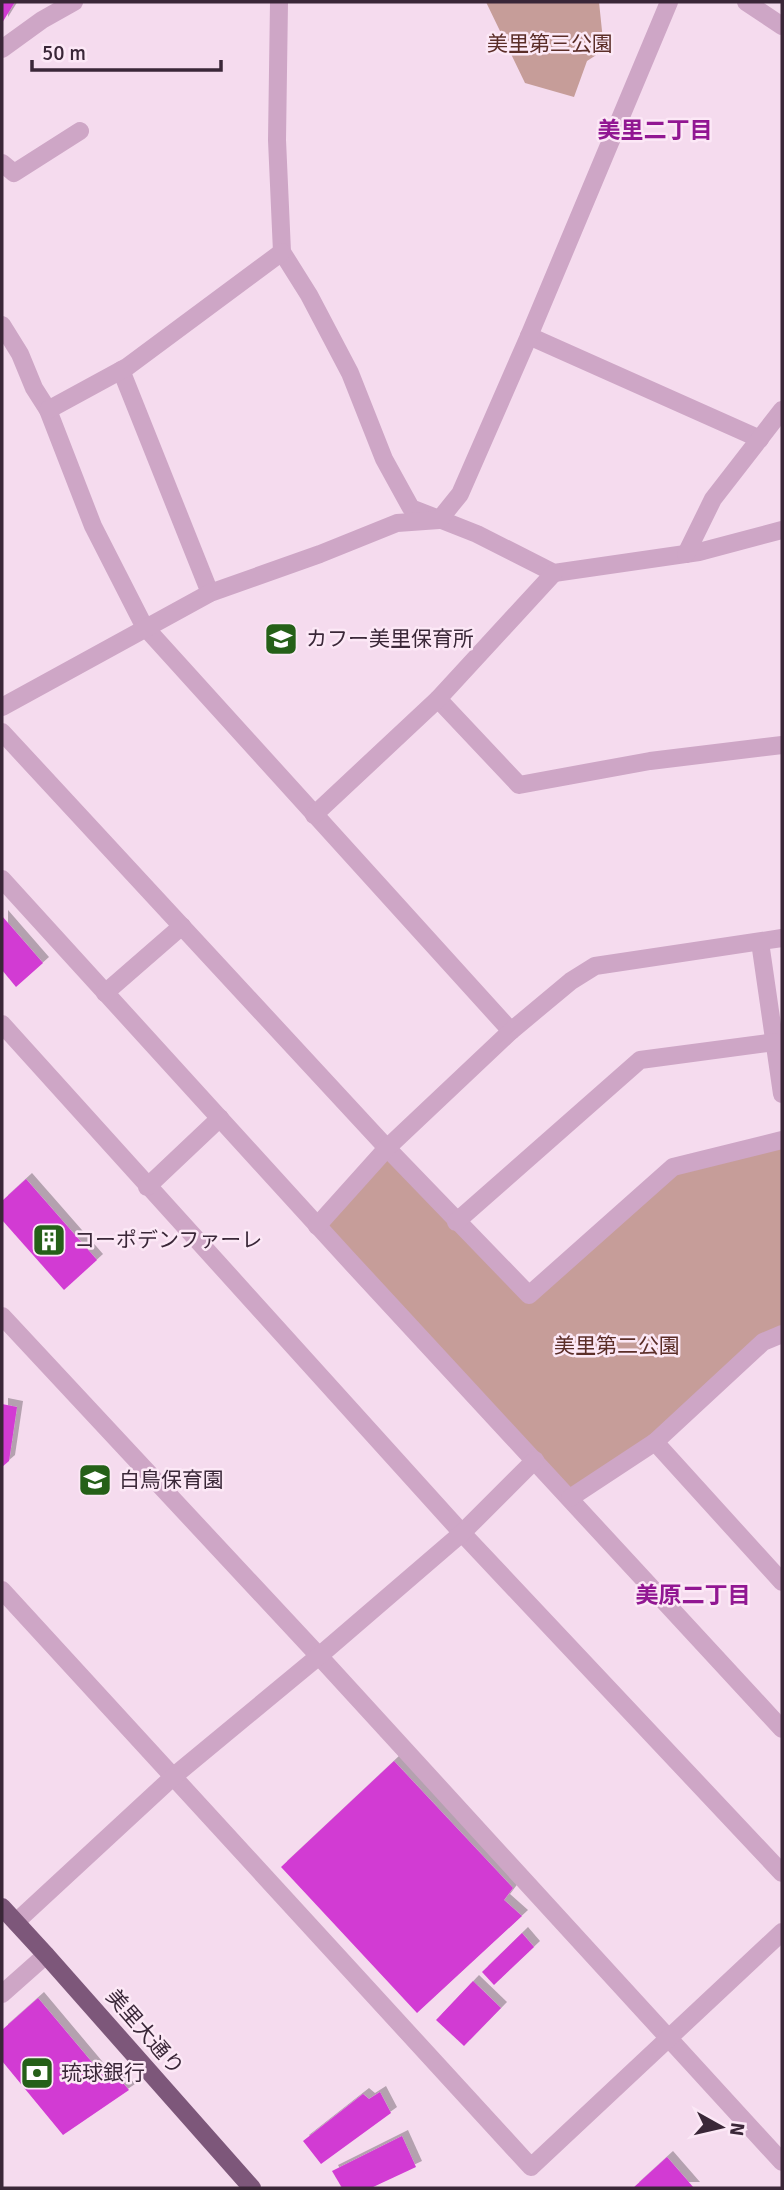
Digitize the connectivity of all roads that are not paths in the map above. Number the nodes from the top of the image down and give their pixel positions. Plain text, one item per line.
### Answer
1 (74, 2) edge
2 (279, 2) edge
3 (669, 2) edge
4 (746, 2) edge
5 (782, 26) edge
6 (2, 49) edge
7 (80, 131) dead end
8 (2, 163) edge
9 (282, 252) junction
10 (2, 325) edge
11 (529, 336) junction
12 (121, 370) junction
13 (48, 410) junction
14 (782, 410) edge
15 (760, 439) junction
16 (439, 520) junction
17 (782, 530) edge
18 (686, 554) junction
19 (554, 573) junction
20 (209, 593) junction
21 (144, 626) junction
22 (438, 699) junction
23 (2, 707) edge
24 (2, 732) edge
25 (782, 745) edge
26 (314, 815) junction
27 (2, 879) edge
28 (182, 926) junction
29 (782, 939) edge
30 (760, 942) junction
31 (105, 993) junction
32 (2, 1024) edge
33 (511, 1031) junction
34 (775, 1042) junction
35 (782, 1094) edge
36 (220, 1118) junction
37 (782, 1140) edge
38 (387, 1148) junction
39 (147, 1187) junction
40 (456, 1222) junction
41 (317, 1226) junction
42 (2, 1316) edge
43 (782, 1334) edge
44 (655, 1442) junction
45 (535, 1460) junction
46 (570, 1498) junction
47 (462, 1533) junction
48 (782, 1582) edge
49 (2, 1590) edge
50 (318, 1656) junction
51 (782, 1729) edge
52 (174, 1776) junction
53 (782, 1873) edge
54 (2, 1907) edge
55 (16, 1922) junction
56 (782, 1932) edge
57 (46, 1955) junction
58 (2, 1994) edge
59 (669, 2037) junction
60 (782, 2162) edge
61 (252, 2188) edge

1 - 6 street
2 - 9 street
3 - 11 street
4 - 5 street
7 - 8 street
9 - 12 street
9 - 16 street
10 - 13 street
11 - 15 street
11 - 16 street
12 - 13 street
12 - 20 street
13 - 21 street
14 - 15 street
15 - 18 street
16 - 19 street
16 - 20 street
17 - 18 street
18 - 19 street
19 - 22 street
20 - 21 street
21 - 23 street
21 - 26 street
22 - 25 street
22 - 26 street
24 - 28 street
26 - 33 street
27 - 31 street
28 - 31 street
28 - 38 street
29 - 30 street
30 - 33 street
30 - 34 street
31 - 36 street
32 - 39 street
33 - 38 street
34 - 35 street
34 - 40 street
36 - 39 street
36 - 41 street
37 - 40 street
38 - 40 street
38 - 41 street
39 - 47 street
41 - 45 street
42 - 50 street
43 - 44 street
44 - 46 street
44 - 48 street
45 - 46 street
45 - 47 street
46 - 51 street
47 - 50 street
47 - 53 street
49 - 52 street
50 - 52 street
50 - 59 street
52 - 55 street
52 - 59 street
54 - 55 main road, 美里大通り
55 - 57 main road, 美里大通り
56 - 59 street
57 - 58 street
57 - 61 main road, 美里大通り
59 - 60 street

